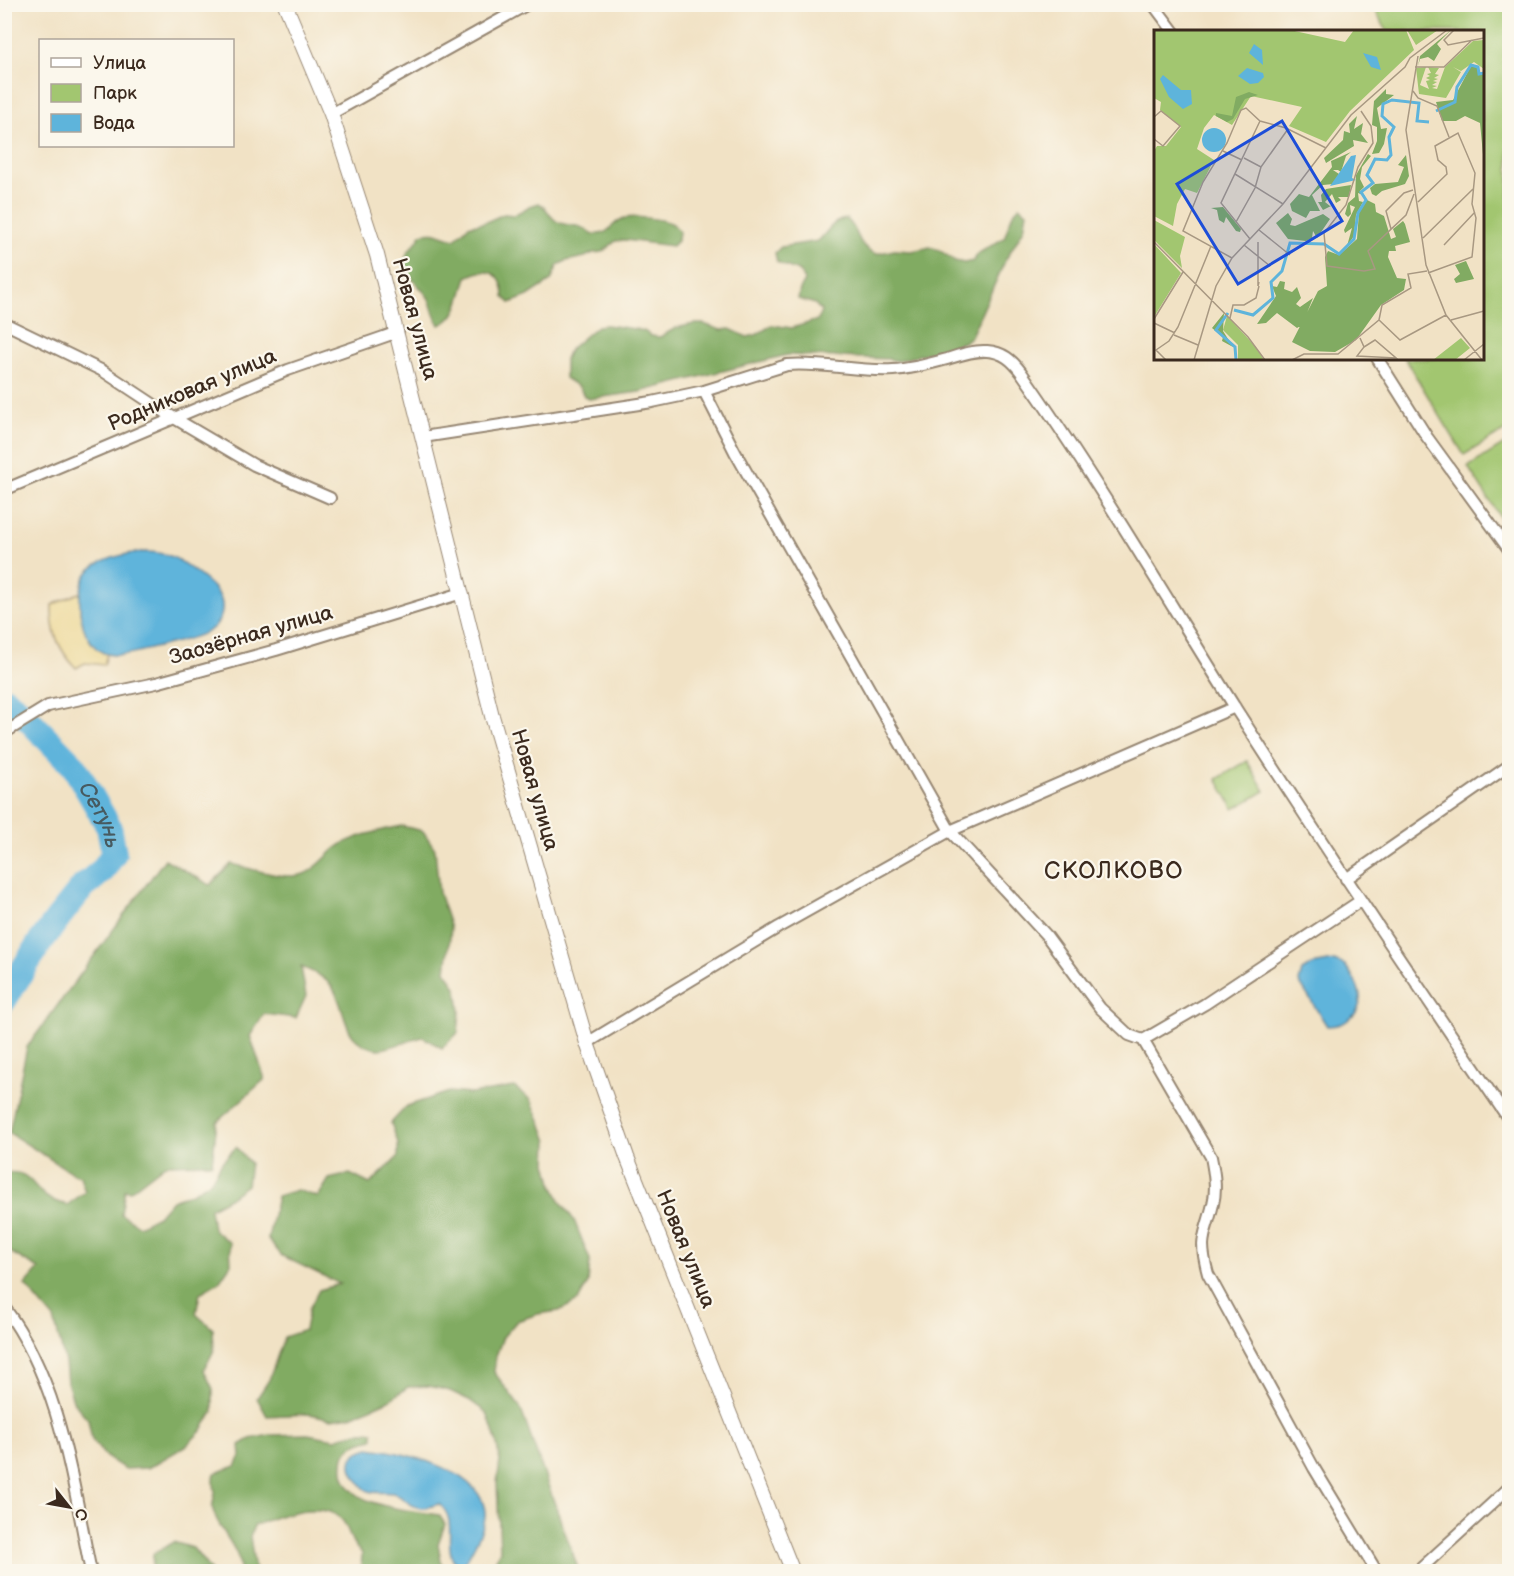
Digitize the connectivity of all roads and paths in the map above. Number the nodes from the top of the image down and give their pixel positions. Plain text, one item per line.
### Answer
1 (285, 4) edge
2 (528, 4) edge
3 (1153, 4) edge
4 (1172, 30) edge
5 (331, 114) junction
6 (4, 323) edge
7 (398, 332) junction
8 (1378, 360) edge
9 (704, 391) junction
10 (174, 417) junction
11 (423, 437) junction
12 (4, 490) edge
13 (330, 498) dead end
14 (1509, 551) edge
15 (462, 593) junction
16 (1235, 707) junction
17 (4, 733) edge
18 (1509, 765) edge
19 (950, 831) junction
20 (1346, 879) junction
21 (1360, 902) junction
22 (1143, 1040) junction
23 (587, 1043) junction
24 (1509, 1121) edge
25 (4, 1306) edge
26 (1509, 1487) edge
27 (91, 1572) edge
28 (793, 1572) edge
29 (1377, 1572) edge
30 (1417, 1572) edge

1 - 5 street, Новая улица
2 - 5 street
3 - 4 street
5 - 7 street, Новая улица
6 - 10 street
7 - 10 street, Родниковая улица
7 - 11 street, Новая улица
8 - 14 street
9 - 11 street
9 - 16 street
9 - 19 street
10 - 12 street, Родниковая улица
10 - 13 street
11 - 15 street, Новая улица
15 - 17 street, Заозёрная улица
15 - 23 street, Новая улица
16 - 19 street
16 - 20 street
18 - 20 street
19 - 22 street
19 - 23 street
20 - 21 street
21 - 22 street
21 - 24 street
22 - 29 street
23 - 28 street, Новая улица
25 - 27 street
26 - 30 street

